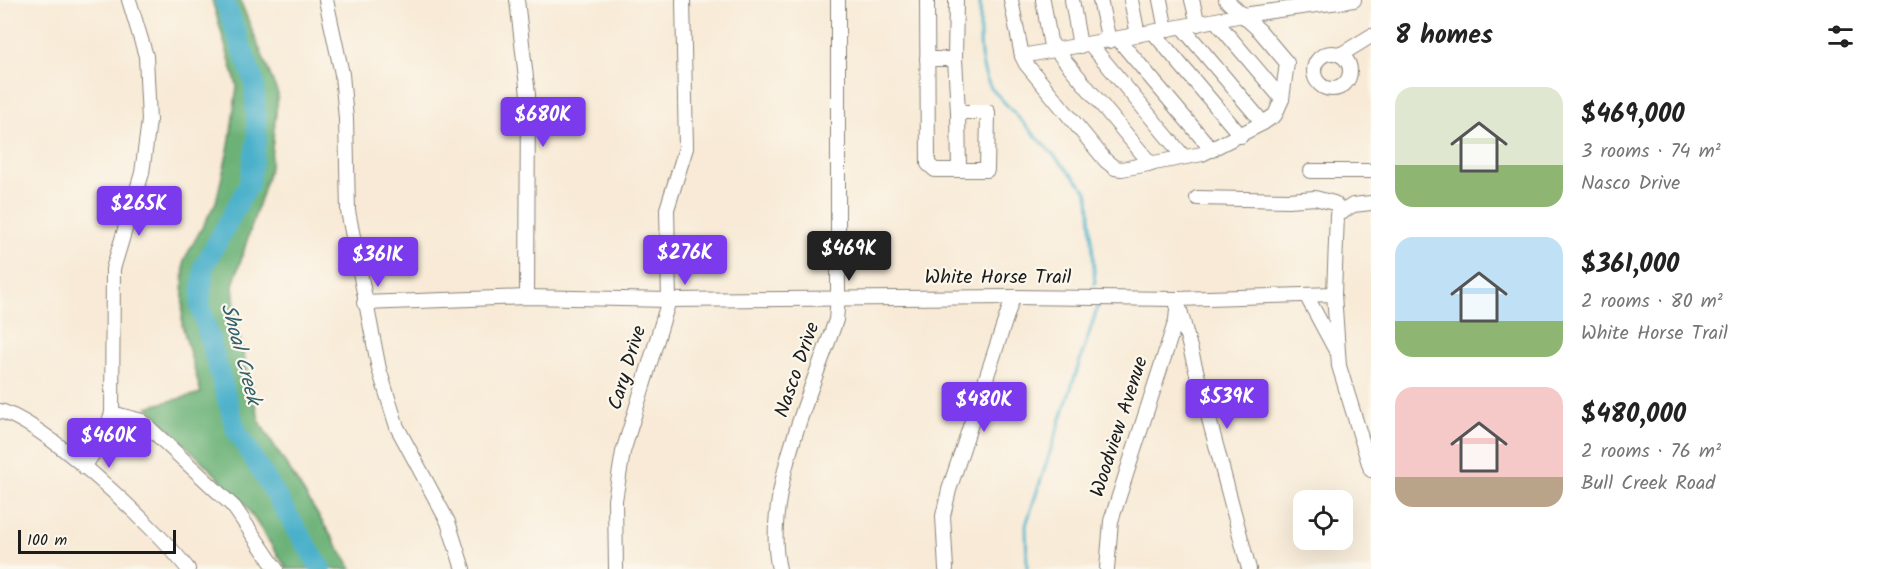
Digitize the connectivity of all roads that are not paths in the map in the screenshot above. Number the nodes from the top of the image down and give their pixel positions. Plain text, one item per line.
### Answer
1 (129, 0) edge
2 (326, 0) edge
3 (517, 0) edge
4 (683, 0) edge
5 (838, 0) edge
6 (927, 0) edge
7 (956, 0) edge
8 (1011, 0) edge
9 (1043, 0) edge
10 (1072, 0) edge
11 (1101, 0) edge
12 (1131, 0) edge
13 (1160, 0) edge
14 (1192, 0) edge
15 (1226, 0) edge
16 (1294, 0) edge
17 (1354, 0) edge
18 (1307, 7) junction
19 (1243, 15) junction
20 (1216, 21) junction
21 (1198, 24) junction
22 (1182, 27) junction
23 (1160, 31) junction
24 (1138, 35) junction
25 (1371, 36) edge
26 (1113, 40) junction
27 (1085, 45) junction
28 (1056, 50) junction
29 (1340, 55) dead end
30 (1022, 56) junction
31 (927, 59) junction
32 (955, 59) junction
33 (1282, 99) junction
34 (958, 112) junction
35 (1263, 123) junction
36 (1241, 136) junction
37 (1212, 150) junction
38 (1184, 157) junction
39 (1151, 164) junction
40 (959, 170) junction
41 (1311, 171) dead end
42 (1371, 171) edge
43 (1197, 198) dead end
44 (1371, 203) edge
45 (1343, 212) junction
46 (1335, 294) junction
47 (1306, 295) junction
48 (527, 297) junction
49 (1013, 297) junction
50 (838, 298) junction
51 (1178, 299) junction
52 (669, 300) junction
53 (364, 303) junction
54 (1338, 354) junction
55 (0, 411) edge
56 (112, 413) junction
57 (84, 467) junction
58 (1371, 470) edge
59 (188, 569) edge
60 (276, 569) edge
61 (463, 569) edge
62 (616, 569) edge
63 (779, 569) edge
64 (946, 569) edge
65 (1107, 569) edge
66 (1249, 569) edge

1 - 56 street
2 - 53 street
3 - 48 street
4 - 52 street, Cary Drive
5 - 50 street, Nasco Drive
6 - 31 street
7 - 32 street
8 - 30 street
9 - 28 street
10 - 27 street
11 - 26 street
12 - 24 street
13 - 23 street
14 - 21 street
15 - 19 street
16 - 18 street
17 - 18 street
18 - 19 street
19 - 20 street
19 - 33 street
20 - 21 street
20 - 33 street
21 - 22 street
22 - 23 street
22 - 35 street
23 - 24 street
23 - 36 street
24 - 26 street
25 - 29 street
26 - 27 street
26 - 37 street
27 - 28 street
27 - 38 street
28 - 30 street
28 - 39 street
30 - 39 street
31 - 32 street
31 - 40 street
32 - 34 street
33 - 35 street
34 - 40 street
34 - 40 street
35 - 36 street
36 - 37 street
37 - 38 street
38 - 39 street
41 - 42 street
43 - 45 street
44 - 45 street
45 - 46 street
46 - 47 street, White Horse Trail
46 - 54 street
47 - 51 street, White Horse Trail
47 - 54 street
48 - 52 street, White Horse Trail
48 - 53 street, White Horse Trail
49 - 50 street, White Horse Trail
49 - 51 street, White Horse Trail
49 - 64 street
50 - 52 street, White Horse Trail
50 - 63 street, Nasco Drive
51 - 65 street, Woodview Avenue
51 - 66 street
52 - 62 street, Cary Drive
53 - 61 street
54 - 58 street
55 - 57 street
56 - 57 street
56 - 60 street
57 - 59 street

